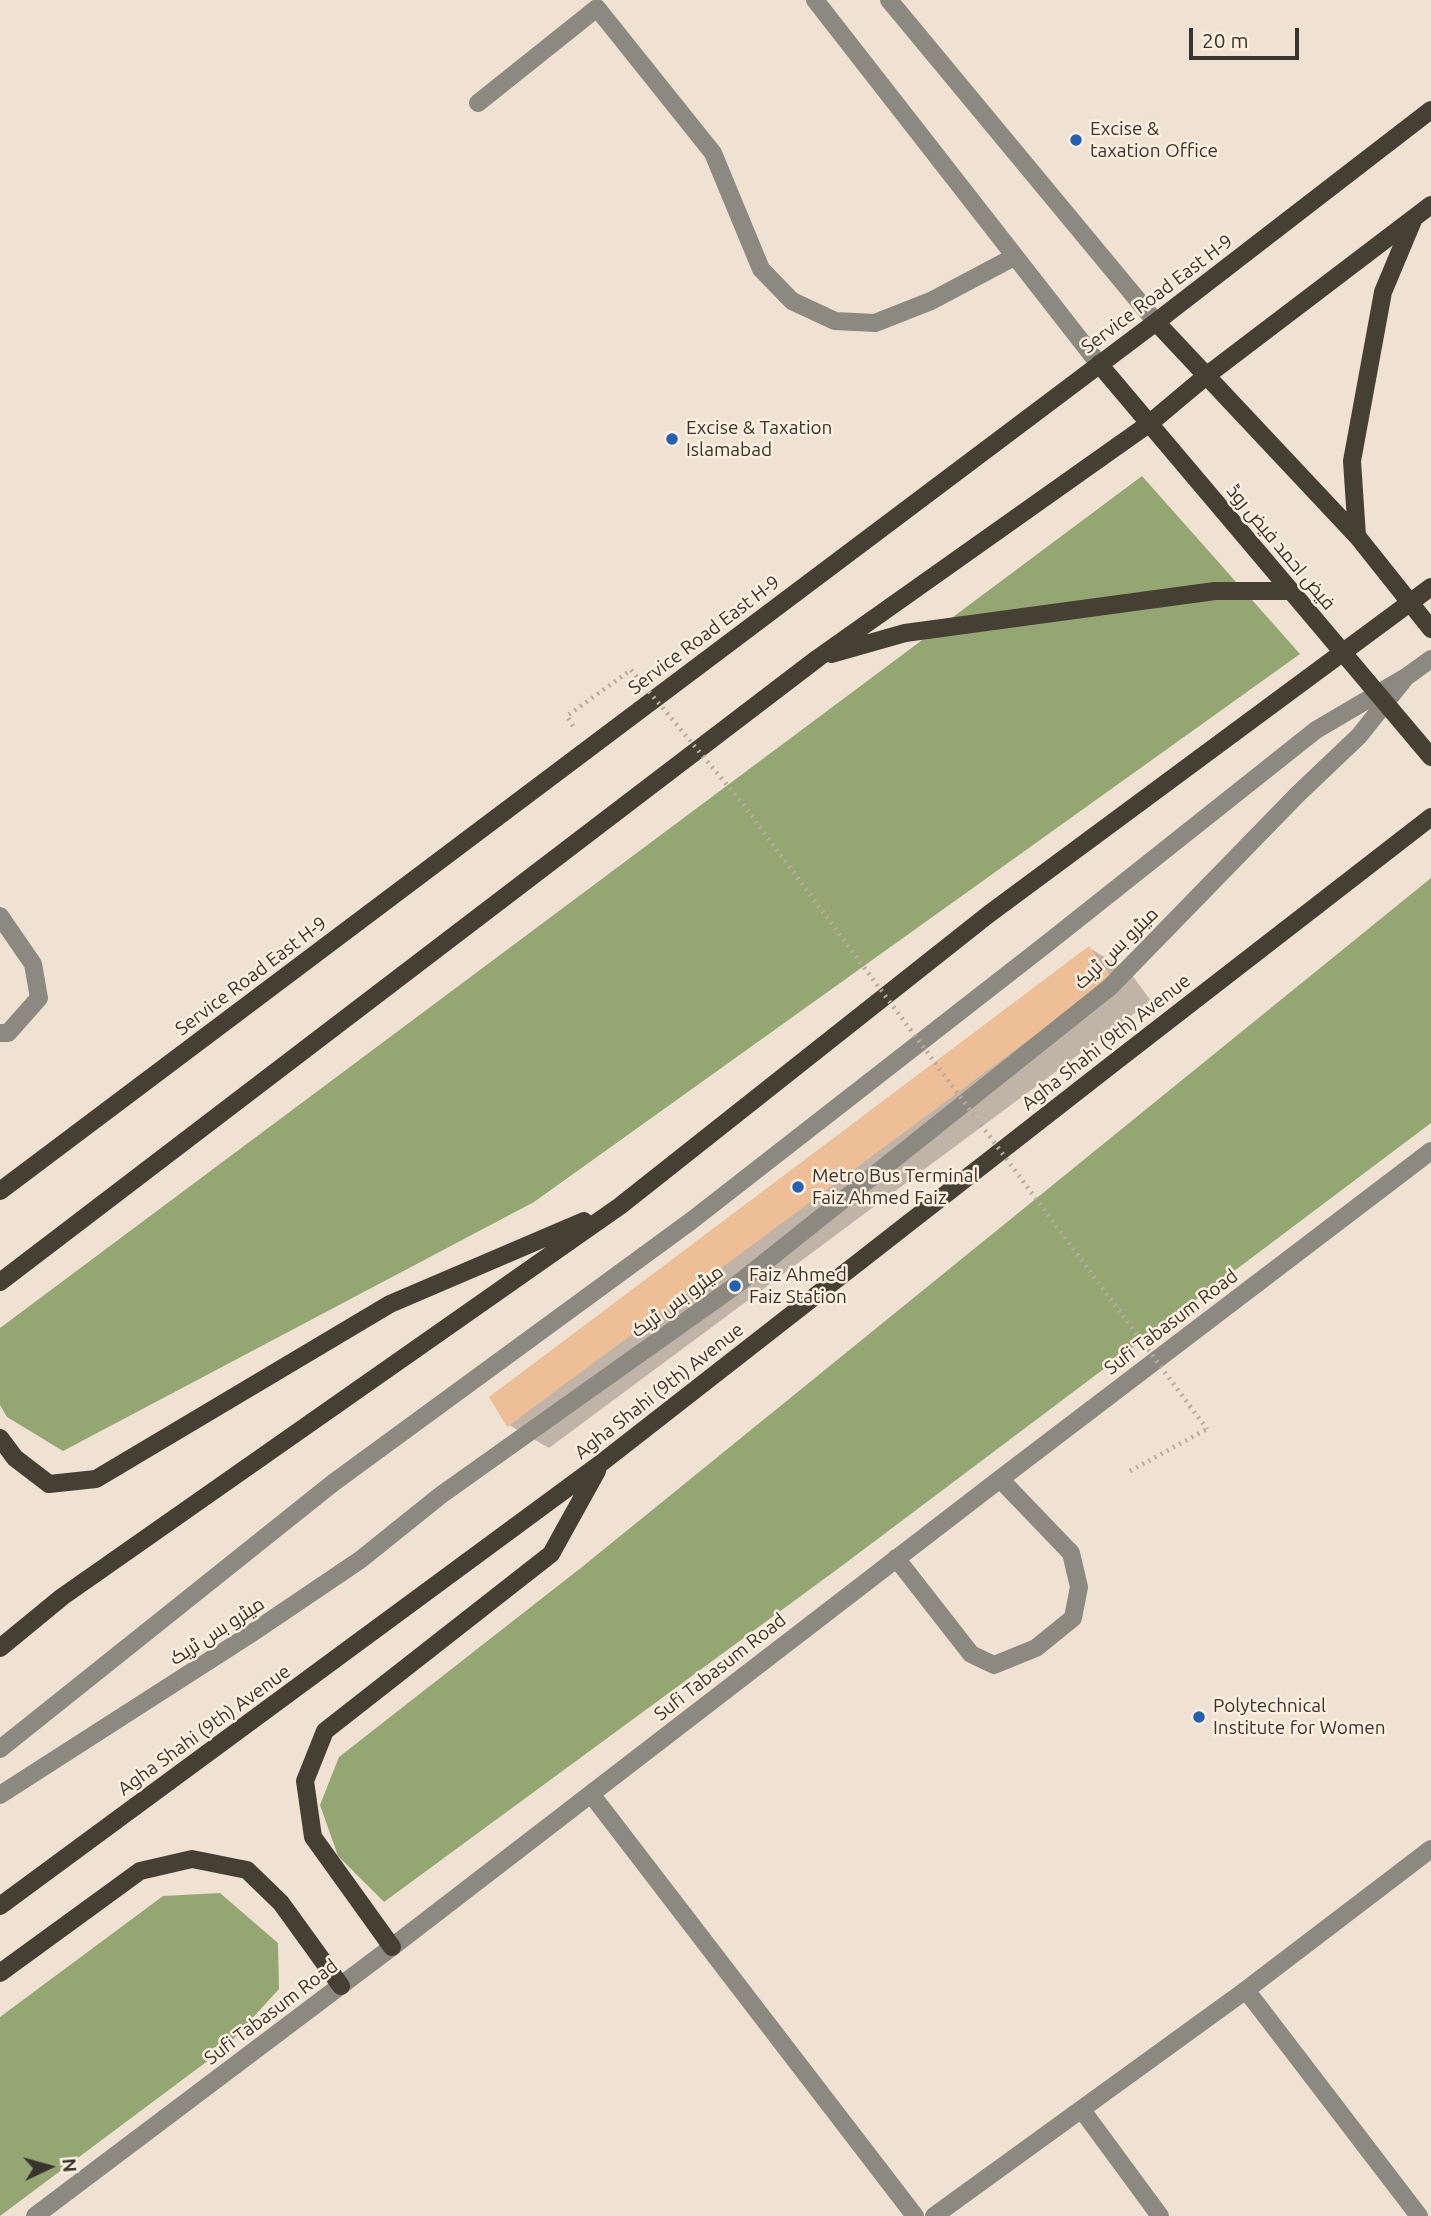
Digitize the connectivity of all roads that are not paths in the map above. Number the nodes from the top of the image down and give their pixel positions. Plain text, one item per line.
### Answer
1 (816, 0) edge
2 (889, 0) edge
3 (478, 103) dead end
4 (1431, 110) edge
5 (1431, 205) edge
6 (1414, 218) junction
7 (1014, 257) junction
8 (1156, 322) junction
9 (1099, 364) junction
10 (1206, 376) junction
11 (1150, 423) junction
12 (1357, 536) junction
13 (1431, 587) edge
14 (1290, 591) junction
15 (1431, 629) edge
16 (817, 658) junction
17 (1431, 659) edge
18 (1406, 677) junction
19 (1431, 757) edge
20 (1431, 817) edge
21 (0, 916) edge
22 (0, 1033) edge
23 (1431, 1151) edge
24 (0, 1191) edge
25 (620, 1206) junction
26 (0, 1282) edge
27 (0, 1438) edge
28 (600, 1464) junction
29 (1000, 1479) junction
30 (896, 1558) junction
31 (0, 1648) edge
32 (0, 1749) edge
33 (591, 1794) junction
34 (0, 1795) edge
35 (1431, 1849) edge
36 (0, 1906) edge
37 (391, 1947) junction
38 (0, 1973) edge
39 (341, 1986) junction
40 (1246, 1990) junction
41 (1082, 2110) junction
42 (35, 2216) edge
43 (915, 2216) edge
44 (934, 2216) edge
45 (1160, 2216) edge
46 (1419, 2216) edge

1 - 7 street
2 - 8 street
3 - 7 street
4 - 8 main road, Service Road East H-9
5 - 6 main road
6 - 10 main road
6 - 12 main road
7 - 9 street
8 - 9 main road, Service Road East H-9
8 - 10 main road
9 - 11 main road, فیض احمد فیض روڈ
9 - 24 main road, Service Road East H-9
10 - 11 main road
10 - 12 main road
11 - 14 main road, فیض احمد فیض روڈ
11 - 16 main road
12 - 15 main road, bridge
13 - 25 main road
14 - 16 main road
14 - 19 main road, فیض احمد فیض روڈ, bridge
16 - 26 main road
17 - 18 street, میٹرو بس ٹریک
18 - 32 street, میٹرو بس ٹریک
18 - 34 street, میٹرو بس ٹریک
20 - 28 main road, Agha Shahi (9th) Avenue
21 - 22 street
23 - 29 street, Sufi Tabasum Road
25 - 27 main road
25 - 31 main road
28 - 36 main road, Agha Shahi (9th) Avenue
28 - 37 main road
29 - 30 street, Sufi Tabasum Road
29 - 30 street
30 - 33 street, Sufi Tabasum Road
33 - 37 street, Sufi Tabasum Road
33 - 43 street
35 - 40 street
37 - 39 street, Sufi Tabasum Road
38 - 39 main road
39 - 42 street, Sufi Tabasum Road
40 - 41 street
40 - 46 street
41 - 44 street
41 - 45 street

